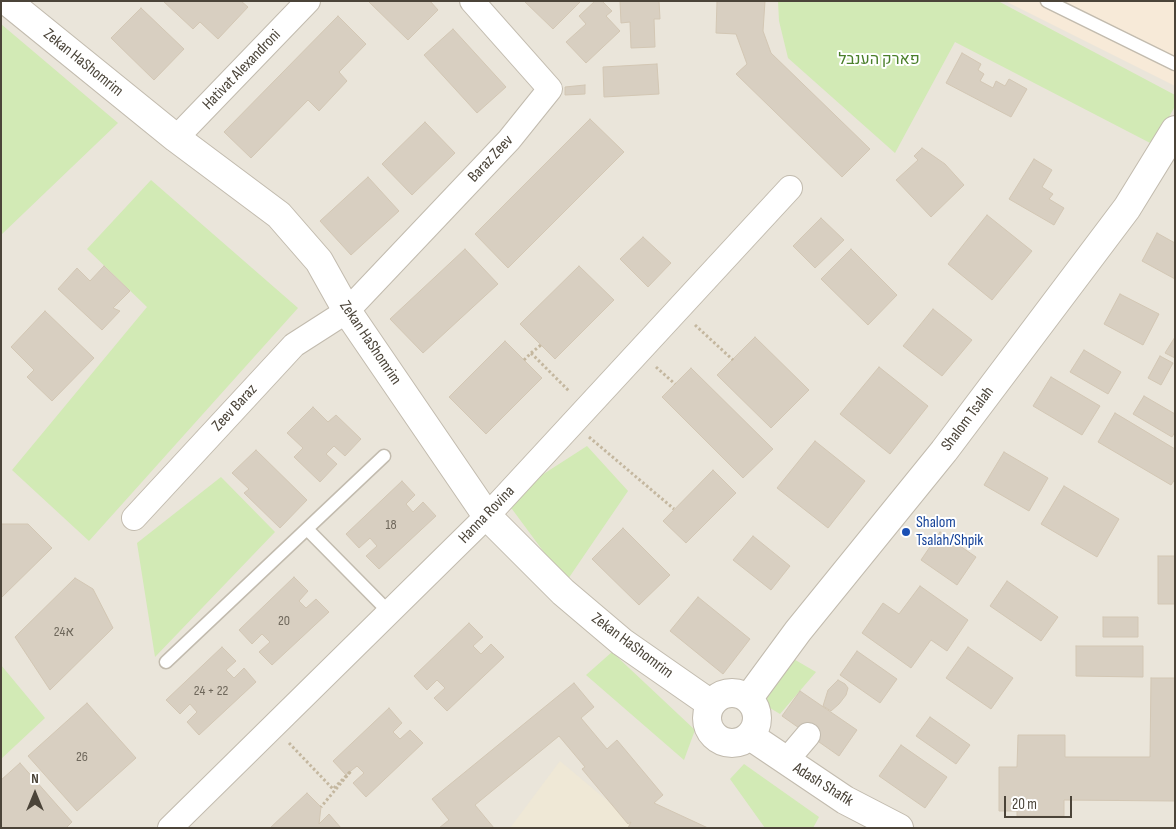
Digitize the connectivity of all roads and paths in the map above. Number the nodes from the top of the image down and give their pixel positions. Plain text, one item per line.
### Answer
1 (7, 1) edge
2 (308, 1) edge
3 (472, 1) edge
4 (1047, 1) edge
5 (1175, 64) edge
6 (1175, 130) edge
7 (176, 138) junction
8 (790, 188) dead end
9 (678, 309) junction
10 (347, 311) junction
11 (541, 345) dead end
12 (530, 353) junction
13 (524, 360) dead end
14 (733, 360) dead end
15 (580, 415) junction
16 (384, 456) dead end
17 (674, 509) dead end
18 (487, 516) junction
19 (134, 518) dead end
20 (307, 529) junction
21 (389, 612) junction
22 (166, 662) dead end
23 (748, 699) junction
24 (711, 704) junction
25 (273, 726) junction
26 (808, 734) dead end
27 (750, 736) junction
28 (786, 761) junction
29 (321, 807) dead end
30 (170, 828) edge
31 (899, 828) edge

1 - 7 street, Zekan HaShomrim
2 - 7 street, Hativat Alexandroni
3 - 10 street, Baraz Zeev
4 - 5 lane
6 - 23 street, Shalom Tsalah
7 - 10 street, Zekan HaShomrim
8 - 9 street, Hanna Rovina
9 - 14 path
9 - 15 street, Hanna Rovina
10 - 18 street, Zekan HaShomrim
10 - 19 street, Zeev Baraz
11 - 12 path
12 - 13 path
12 - 15 path
15 - 17 path
15 - 18 street, Hanna Rovina
16 - 20 lane
18 - 21 street, Hanna Rovina
18 - 24 street, Zekan HaShomrim
20 - 21 lane
20 - 22 lane
21 - 25 street, Hanna Rovina
23 - 24 street
23 - 27 street
24 - 27 street
25 - 29 path
25 - 30 street, Hanna Rovina
26 - 28 street
27 - 28 street, Adash Shafik
28 - 31 street, Adash Shafik

